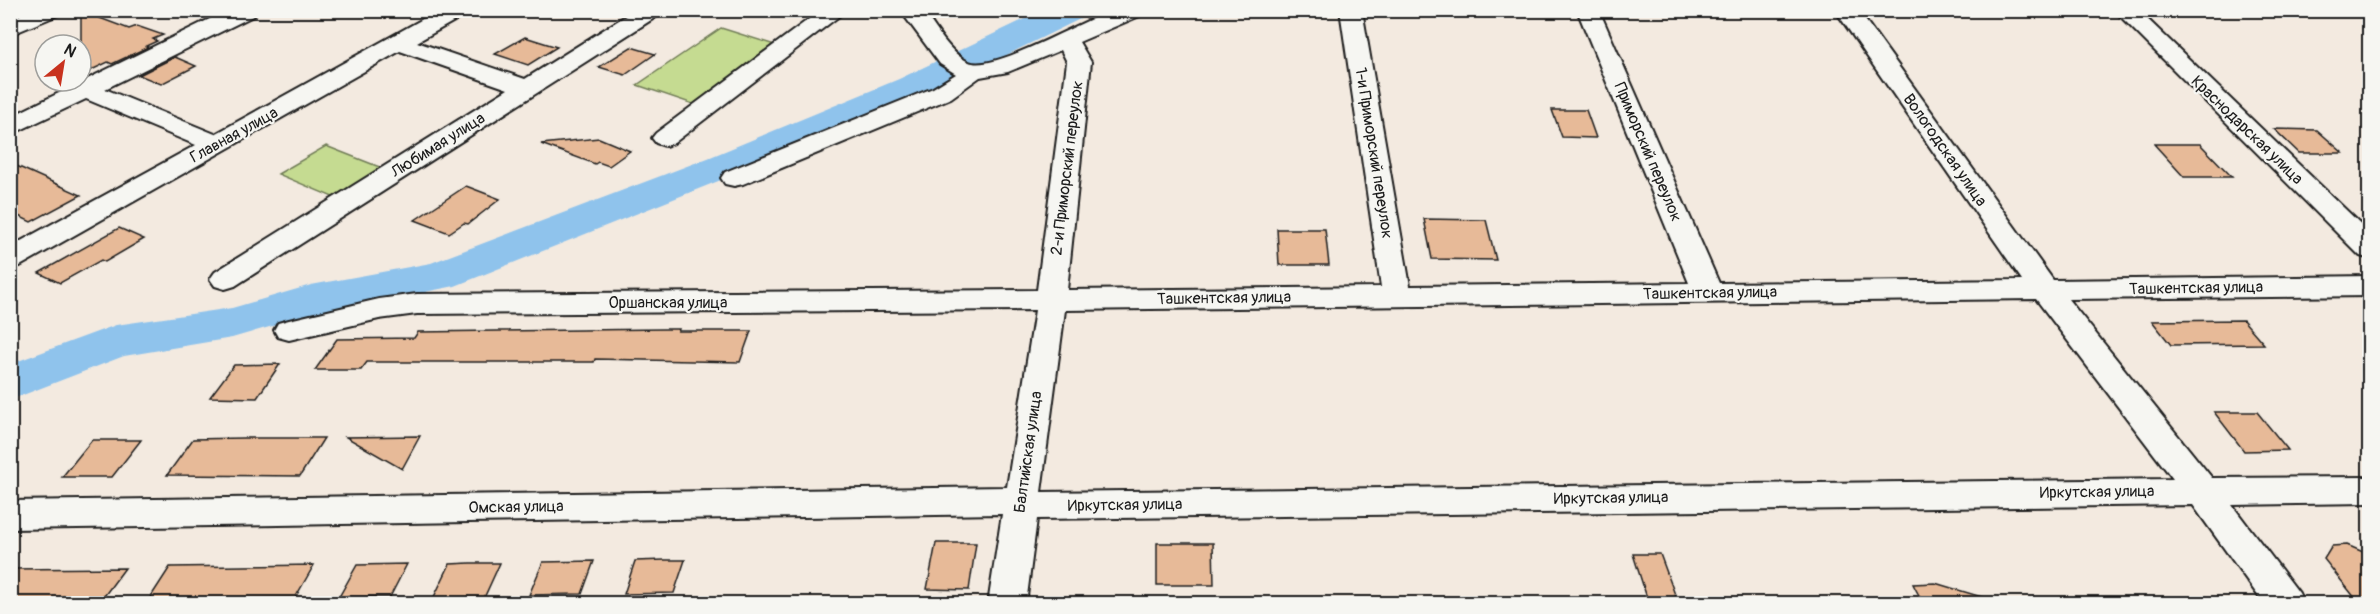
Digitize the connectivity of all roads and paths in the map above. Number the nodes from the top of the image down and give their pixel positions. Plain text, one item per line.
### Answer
1 (50, 10) edge
2 (247, 10) edge
3 (457, 10) edge
4 (651, 10) edge
5 (836, 10) edge
6 (911, 10) edge
7 (1134, 10) edge
8 (1351, 10) edge
9 (1588, 10) edge
10 (1846, 10) edge
11 (2125, 10) edge
12 (10, 28) edge
13 (1064, 41) junction
14 (399, 43) junction
15 (961, 66) junction
16 (93, 86) edge
17 (528, 88) junction
18 (79, 93) edge
19 (92, 93) edge
20 (10, 127) edge
21 (665, 138) dead end
22 (217, 144) junction
23 (734, 178) dead end
24 (2370, 250) edge
25 (10, 259) edge
26 (225, 279) dead end
27 (2370, 286) edge
28 (2044, 289) junction
29 (1708, 293) junction
30 (1397, 296) junction
31 (1051, 300) junction
32 (289, 330) dead end
33 (2201, 490) junction
34 (2370, 490) edge
35 (1020, 503) junction
36 (10, 515) edge
37 (1007, 603) edge
38 (2286, 603) edge

1 - 12 street
2 - 16 street
3 - 14 street, Главная улица
4 - 17 street, Любимая улица
5 - 21 street
6 - 15 street
7 - 13 street
8 - 30 street, 1-и Приморский переулок
9 - 29 street, Приморский переулок
10 - 28 street, Вологодская улица
11 - 24 street, Краснодарская улица
13 - 15 street
13 - 31 street, 2-и Приморский переулок
14 - 17 street
14 - 22 street, Главная улица
15 - 23 street
17 - 26 street, Любимая улица
18 - 20 street
19 - 22 street
22 - 25 street, Главная улица
27 - 28 street, Ташкентская улица
28 - 29 street, Ташкентская улица
28 - 33 street, Вологодская улица
29 - 30 street, Ташкентская улица
30 - 31 street, Ташкентская улица
31 - 32 street, Оршанская улица
31 - 35 street, Балтийская улица
33 - 34 street, Иркутская улица
33 - 35 street, Иркутская улица
33 - 38 street, Вологодская улица
35 - 36 street, Омская улица
35 - 37 street, Балтийская улица

